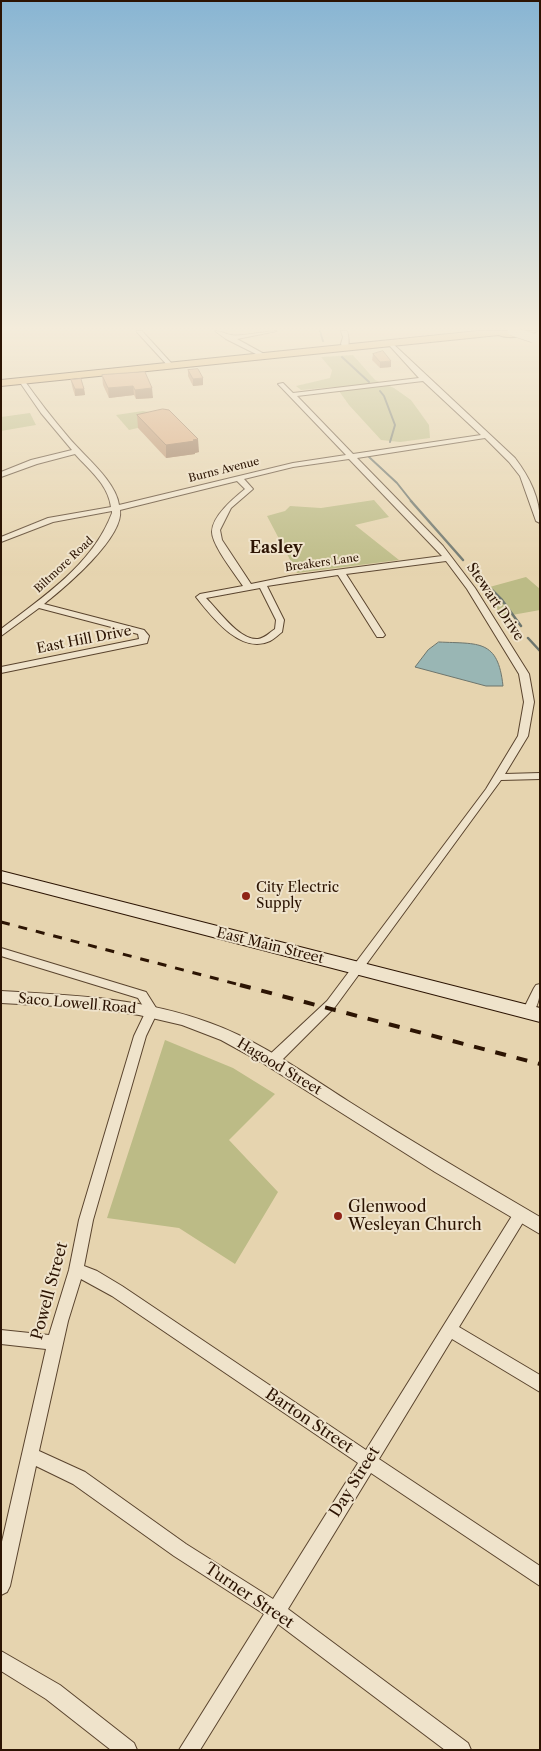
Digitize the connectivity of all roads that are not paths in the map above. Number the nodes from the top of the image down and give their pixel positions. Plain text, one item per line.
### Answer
1 (43, 413) edge
2 (309, 413) edge
3 (462, 413) edge
4 (487, 436) junction
5 (76, 451) junction
6 (351, 456) junction
7 (1, 475) edge
8 (239, 478) junction
9 (536, 488) edge
10 (117, 508) junction
11 (540, 521) edge
12 (1, 540) edge
13 (447, 558) junction
14 (340, 572) junction
15 (262, 584) junction
16 (248, 587) junction
17 (37, 605) junction
18 (1, 633) edge
19 (380, 635) dead end
20 (1, 670) edge
21 (540, 776) edge
22 (500, 777) junction
23 (1, 876) edge
24 (1, 952) edge
25 (359, 968) junction
26 (540, 988) edge
27 (1, 997) edge
28 (152, 1011) junction
29 (534, 1013) edge
30 (272, 1061) junction
31 (520, 1215) junction
32 (540, 1226) edge
33 (76, 1270) junction
34 (450, 1330) junction
35 (1, 1336) edge
36 (55, 1343) junction
37 (540, 1384) edge
38 (30, 1455) junction
39 (367, 1460) junction
40 (540, 1577) edge
41 (1, 1586) edge
42 (276, 1612) junction
43 (1, 1660) edge
44 (127, 1750) edge
45 (189, 1750) edge
46 (461, 1750) edge

1 - 5 street
2 - 6 street, Stewart Drive
3 - 4 street
4 - 6 street, Burns Avenue
4 - 9 street
5 - 7 street
5 - 10 street
6 - 8 street, Burns Avenue
6 - 13 street, Stewart Drive
8 - 10 street, Burns Avenue
8 - 16 street
9 - 11 street
10 - 12 street, Burns Avenue
10 - 17 street, Biltmore Road
13 - 14 street, Breakers Lane
13 - 22 street, Stewart Drive
14 - 15 street, Breakers Lane
14 - 19 street
15 - 16 street, Breakers Lane
15 - 16 street, Breakers Lane
17 - 18 street, Biltmore Road
17 - 20 street, East Hill Drive
21 - 22 street
22 - 25 street, Stewart Drive
23 - 25 main road, East Main Street
24 - 28 street
25 - 29 main road, East Main Street
25 - 30 street, Stewart Drive
26 - 29 street
27 - 28 street, Saco Lowell Road
28 - 30 street, Hagood Street
28 - 33 street, Powell Street
30 - 31 street, Hagood Street
31 - 32 street, Hagood Street
31 - 34 street, Day Street
33 - 36 street, Powell Street
33 - 39 street, Barton Street
34 - 37 street
34 - 39 street, Day Street
35 - 36 street
36 - 38 street, Powell Street
38 - 41 street, Powell Street
38 - 42 street, Turner Street
39 - 40 street, Barton Street
39 - 42 street, Day Street
42 - 45 street, Day Street
42 - 46 street, Turner Street
43 - 44 street

